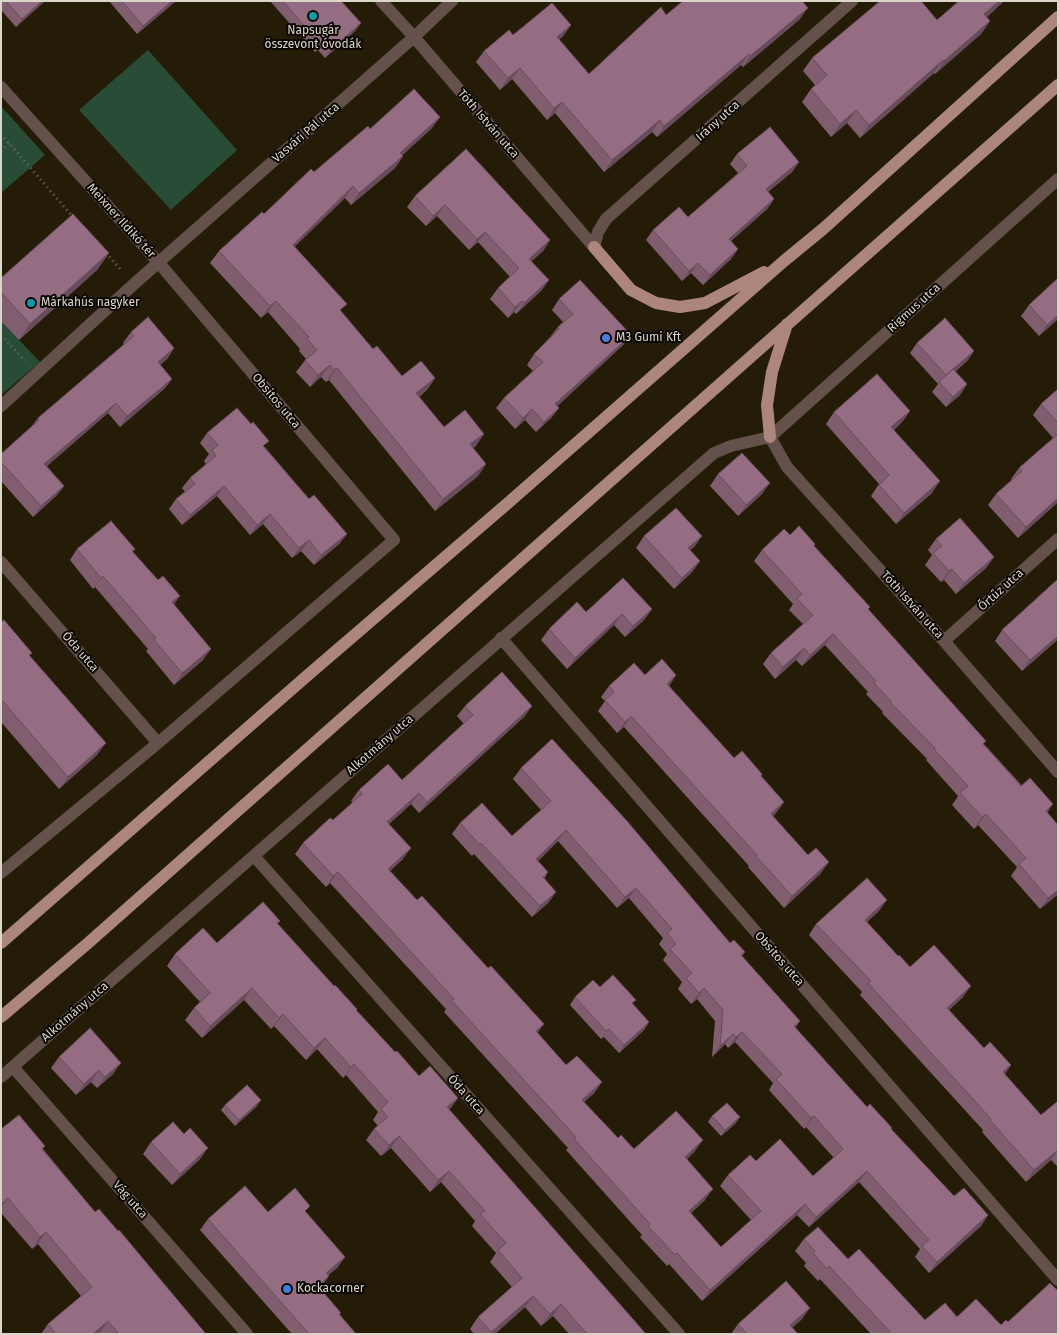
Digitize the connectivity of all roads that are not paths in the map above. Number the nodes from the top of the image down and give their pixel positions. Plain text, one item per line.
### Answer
1 (381, 1) edge
2 (452, 1) edge
3 (852, 1) edge
4 (1058, 17) edge
5 (414, 37) junction
6 (1058, 85) edge
7 (1, 87) edge
8 (1058, 179) edge
9 (594, 248) junction
10 (784, 262) junction
11 (159, 263) junction
12 (787, 324) junction
13 (1, 406) edge
14 (770, 437) junction
15 (1058, 539) edge
16 (1, 562) edge
17 (501, 638) junction
18 (944, 641) junction
19 (158, 743) junction
20 (1058, 772) edge
21 (254, 856) junction
22 (1, 873) edge
23 (1, 943) edge
24 (1, 1017) edge
25 (13, 1067) junction
26 (1, 1077) edge
27 (1058, 1280) edge
28 (247, 1334) edge
29 (678, 1334) edge

1 - 5 street, Tóth István utca
2 - 5 street, Vasvári Pál utca
3 - 9 street, Irány utca
4 - 10 main road
5 - 9 street, Tóth István utca
5 - 11 street, Vasvári Pál utca
6 - 12 main road
7 - 11 street, Meixner Ildikó tér
8 - 14 street, Rigmus utca
9 - 10 main road
10 - 23 main road
11 - 13 street, Meixner Ildikó tér
11 - 19 street, Obsitos utca
12 - 14 main road
12 - 24 main road
14 - 17 street, Alkotmány utca
14 - 18 street, Tóth István utca
15 - 18 street, Őrtűz utca
16 - 19 street, Óda utca
17 - 21 street, Alkotmány utca
17 - 27 street, Obsitos utca
18 - 20 street, Tóth István utca
19 - 22 street
21 - 25 street, Alkotmány utca
21 - 29 street, Óda utca
25 - 26 street, Alkotmány utca
25 - 28 street, Vág utca

